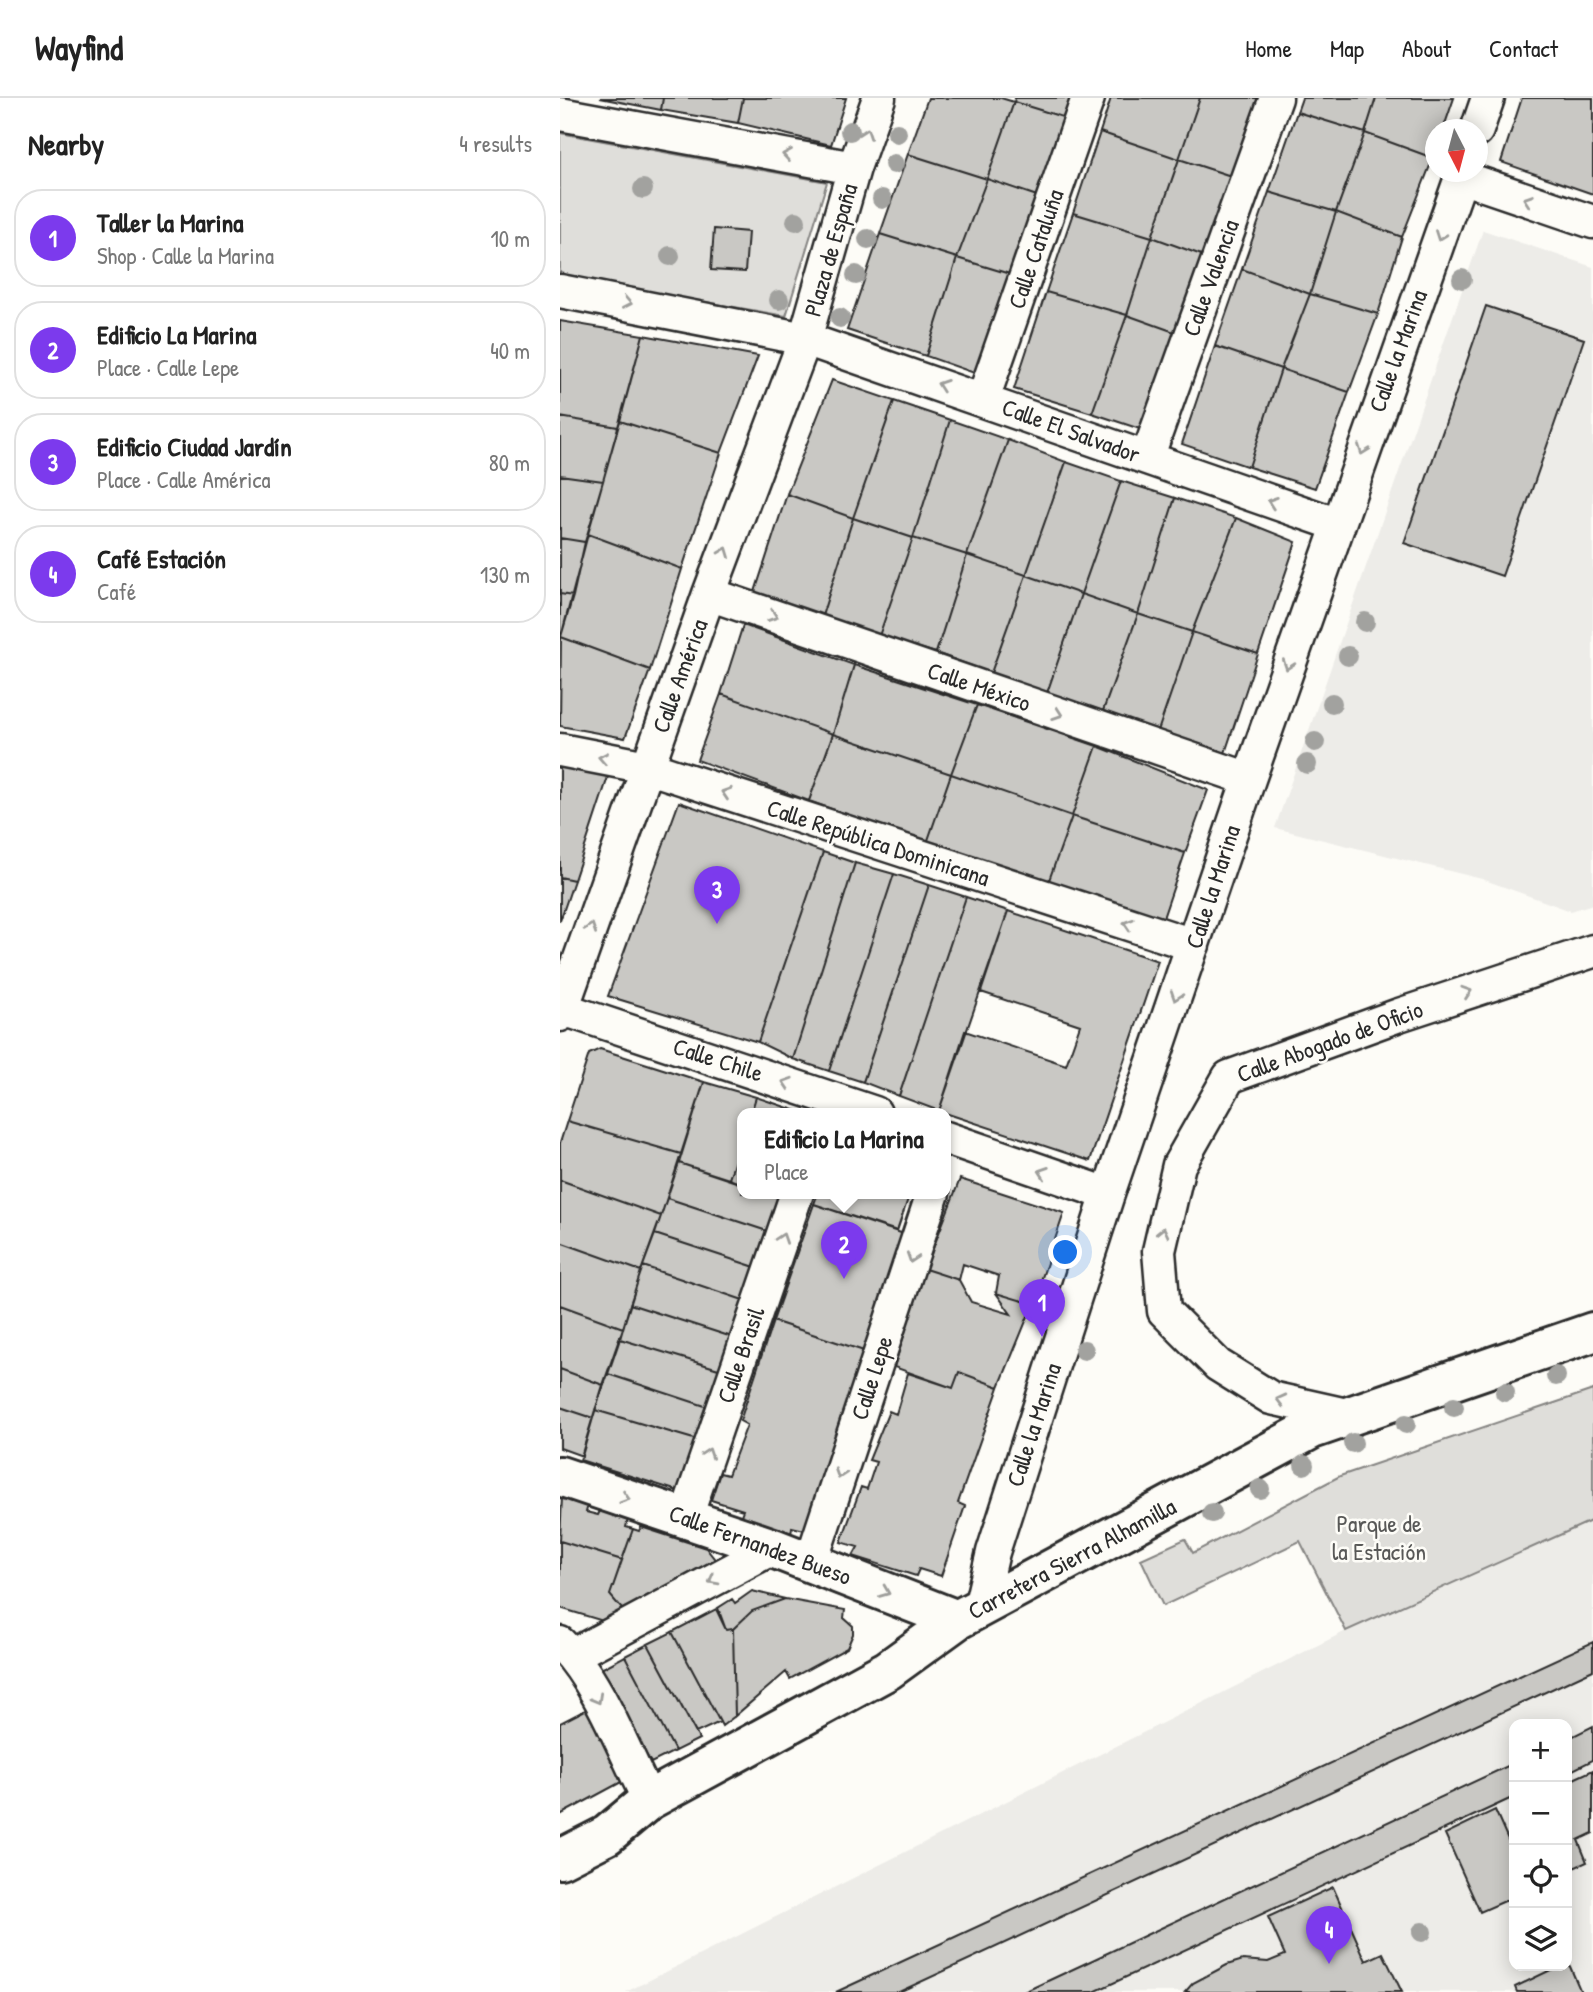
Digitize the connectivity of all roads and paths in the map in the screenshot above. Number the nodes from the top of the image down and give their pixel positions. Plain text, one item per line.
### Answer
1 (879, 98) edge
2 (1088, 98) edge
3 (1276, 98) edge
4 (1488, 98) edge
5 (560, 114) edge
6 (1481, 119) edge
7 (854, 168) junction
8 (1459, 182) edge
9 (1484, 182) edge
10 (1593, 222) edge
11 (560, 291) edge
12 (806, 339) junction
13 (983, 399) junction
14 (1147, 458) junction
15 (1336, 524) junction
16 (709, 594) junction
17 (560, 750) edge
18 (647, 767) junction
19 (1249, 779) junction
20 (1193, 945) junction
21 (1593, 951) edge
22 (561, 1010) edge
23 (827, 1105) edge
24 (845, 1108) edge
25 (951, 1145) edge
26 (1108, 1194) junction
27 (795, 1199) edge
28 (931, 1199) edge
29 (1593, 1332) edge
30 (1347, 1415) junction
31 (560, 1476) edge
32 (686, 1517) junction
33 (773, 1548) junction
34 (811, 1562) junction
35 (968, 1614) junction
36 (566, 1649) edge
37 (649, 1800) junction
38 (567, 1859) edge

7 -> 1 street
2 - 13 street, Calle Cataluña
3 - 14 street, Calle Valencia
4 - 6 street
7 -> 5 street, Plaza de España
7 - 12 street, Plaza de España
8 -> 15 street, Calle la Marina
10 -> 9 street
11 -> 12 street, Plaza de España
13 -> 12 street, Calle El Salvador
16 -> 12 street, Calle América
13 - 14 street, Calle El Salvador
15 -> 14 street, Calle El Salvador
15 -> 19 street, Calle la Marina
16 - 18 street, Calle América
16 -> 19 street, Calle México
18 -> 17 street, Calle República Dominicana
20 -> 18 street, Calle República Dominicana
22 -> 18 street, Calle América
19 - 20 street, Calle la Marina
20 -> 26 street, Calle la Marina
30 -> 21 street, Calle Abogado de Oficio
23 -> 22 street, Calle Chile
23 - 24 street, Calle Chile
26 -> 25 street
26 - 35 street, Calle la Marina
32 -> 27 street, Calle Brasil
28 -> 34 street, Calle Lepe
29 - 30 main road, Carretera Sierra Alhamilla
30 - 35 main road, Carretera Sierra Alhamilla
31 -> 32 main road, Calle Fernandez Bueso
32 - 33 main road, Calle Fernandez Bueso
33 - 34 main road, Calle Fernandez Bueso
33 -> 36 street
34 -> 35 main road, Calle Fernandez Bueso
35 - 37 main road, Carretera Sierra Alhamilla
36 -> 37 street
37 - 38 main road, Carretera Sierra Alhamilla

